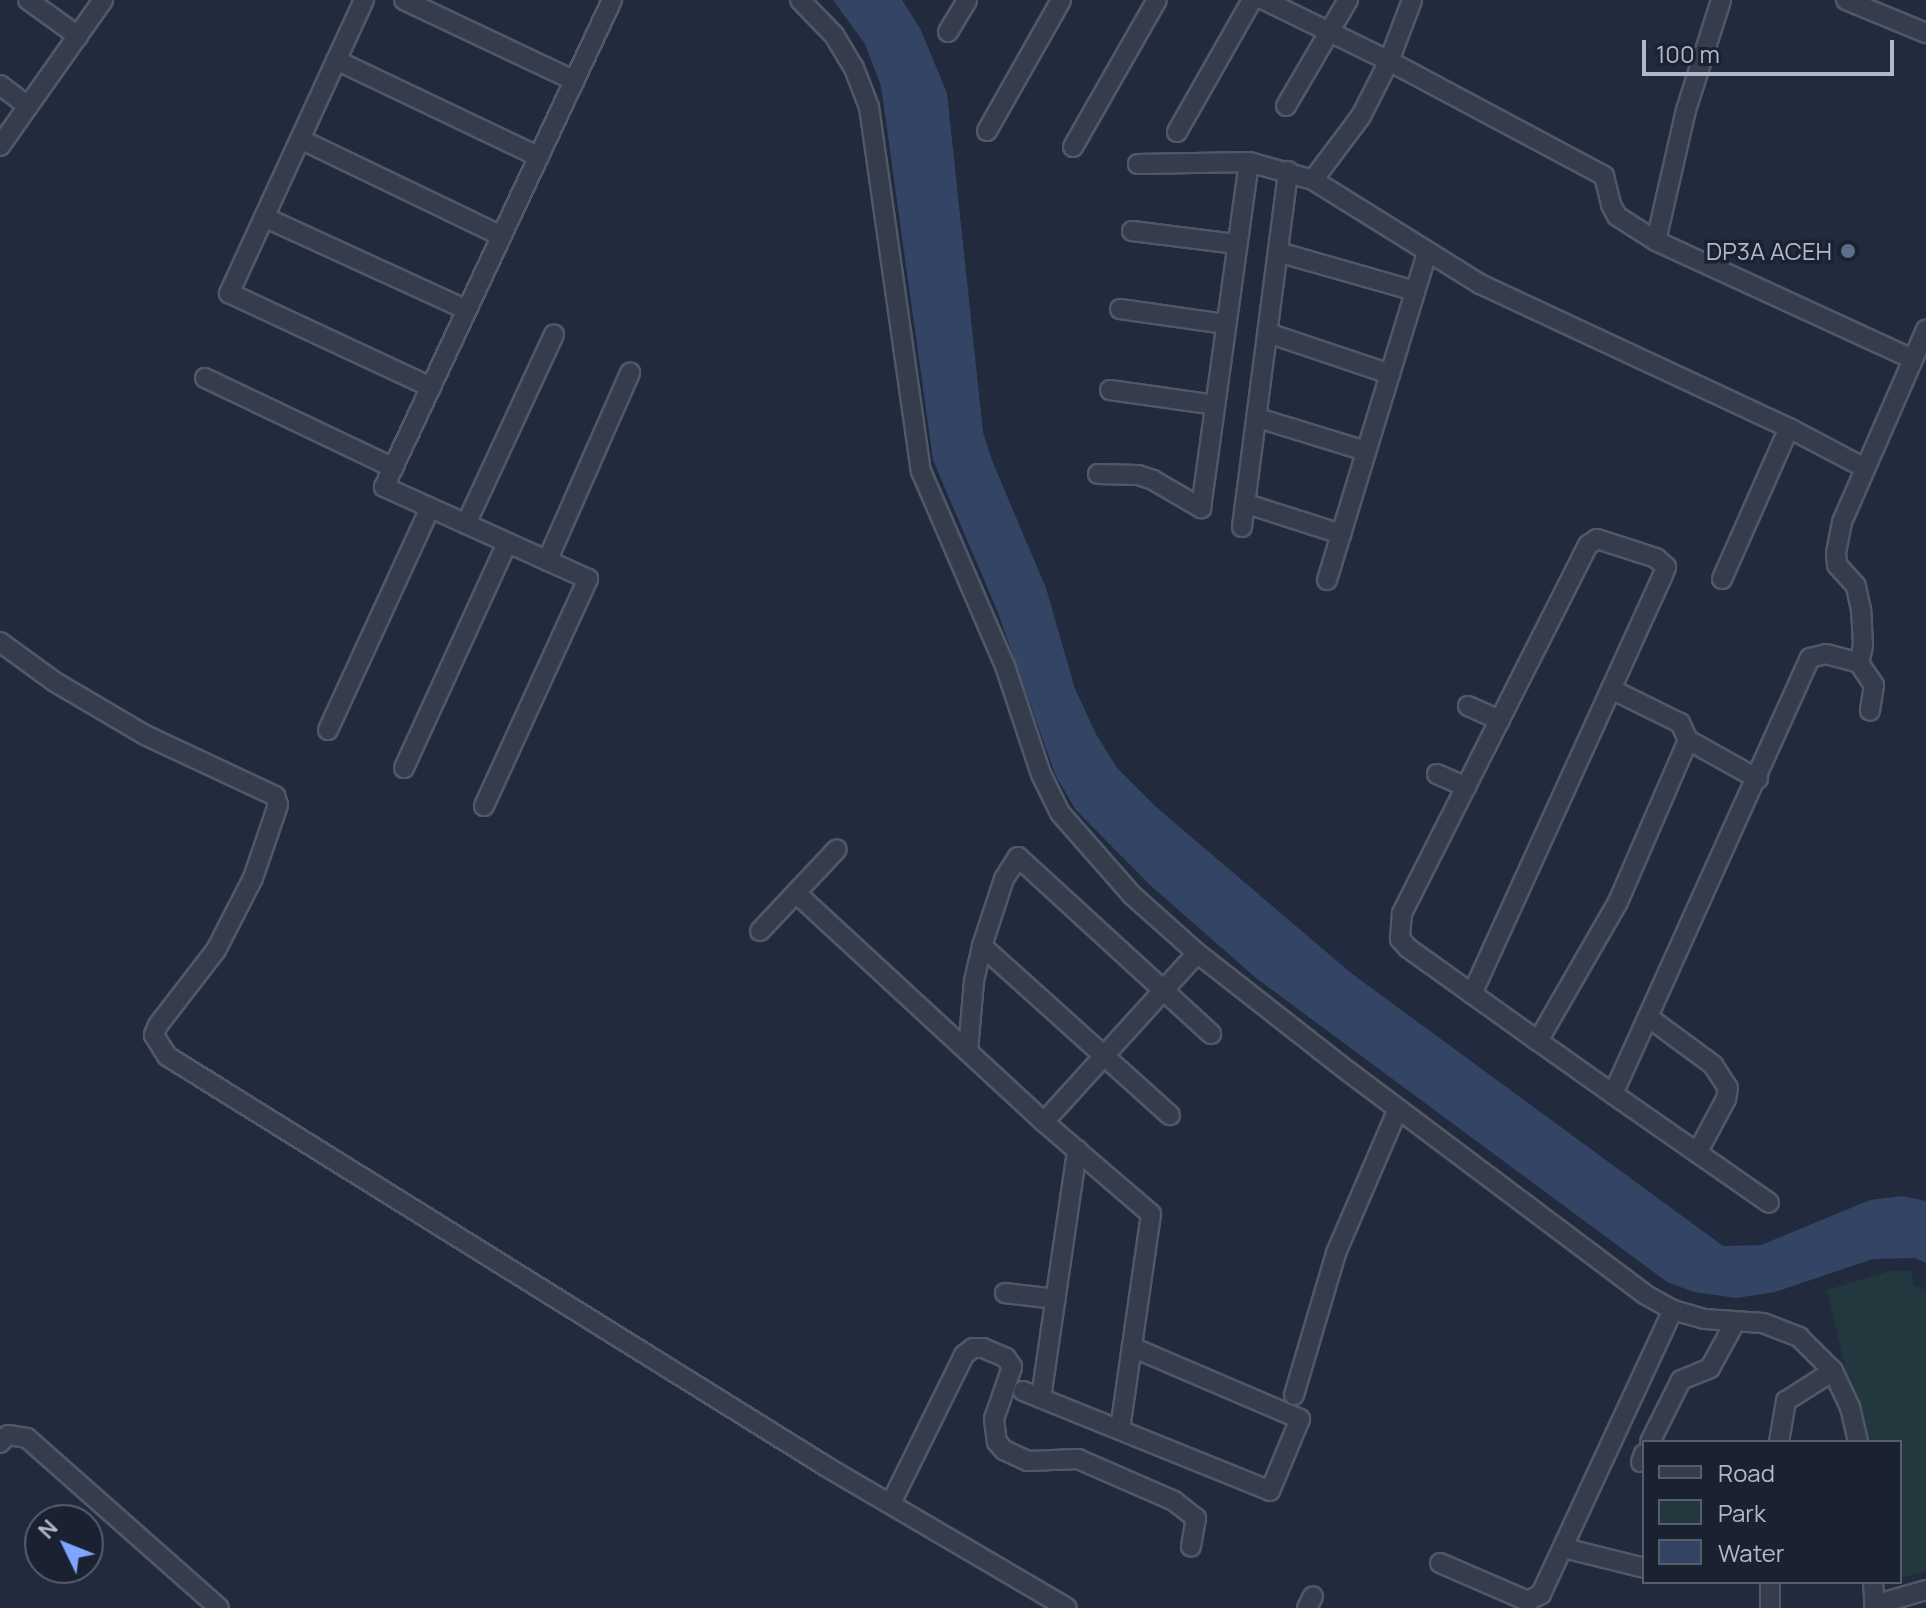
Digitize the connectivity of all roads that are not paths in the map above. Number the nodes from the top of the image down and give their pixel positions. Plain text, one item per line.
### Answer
1 (28, 0) edge
2 (103, 0) edge
3 (364, 0) edge
4 (404, 0) edge
5 (612, 0) edge
6 (800, 0) edge
7 (967, 0) edge
8 (1061, 0) edge
9 (1157, 0) edge
10 (1252, 0) edge
11 (1264, 0) edge
12 (1348, 0) edge
13 (1412, 0) edge
14 (1721, 0) edge
15 (1846, 0) edge
16 (948, 32) dead end
17 (1328, 33) junction
18 (1926, 33) edge
19 (78, 36) junction
20 (336, 60) junction
21 (1389, 61) junction
22 (575, 81) junction
23 (0, 85) edge
24 (28, 106) junction
25 (1286, 106) dead end
26 (987, 131) dead end
27 (1177, 132) dead end
28 (300, 139) junction
29 (0, 146) edge
30 (1073, 147) dead end
31 (539, 157) junction
32 (1249, 162) junction
33 (1138, 164) dead end
34 (1288, 171) junction
35 (1313, 180) junction
36 (264, 217) junction
37 (1132, 231) dead end
38 (502, 236) junction
39 (1656, 241) junction
40 (1237, 244) junction
41 (1278, 252) junction
42 (1427, 253) junction
43 (1415, 291) junction
44 (1120, 309) dead end
45 (467, 310) junction
46 (1226, 324) junction
47 (1268, 333) junction
48 (554, 334) dead end
49 (1925, 334) edge
50 (1912, 359) junction
51 (630, 373) dead end
52 (1390, 374) junction
53 (205, 378) dead end
54 (431, 387) junction
55 (1110, 390) dead end
56 (1215, 405) junction
57 (1258, 418) junction
58 (1789, 428) junction
59 (1366, 451) junction
60 (394, 468) junction
61 (1865, 468) junction
62 (1098, 474) dead end
63 (1247, 504) junction
64 (430, 508) junction
65 (466, 524) junction
66 (1242, 527) dead end
67 (1341, 534) junction
68 (507, 543) junction
69 (547, 561) junction
70 (1722, 579) dead end
71 (1327, 580) dead end
72 (0, 642) edge
73 (1859, 663) junction
74 (1611, 689) junction
75 (1468, 706) dead end
76 (1870, 711) dead end
77 (1500, 720) junction
78 (328, 730) dead end
79 (1688, 740) junction
80 (404, 768) dead end
81 (1437, 774) dead end
82 (1758, 779) junction
83 (1466, 787) junction
84 (484, 806) dead end
85 (837, 849) dead end
86 (796, 893) junction
87 (760, 931) dead end
88 (982, 946) junction
89 (1197, 953) junction
90 (1163, 990) junction
91 (1472, 994) junction
92 (1648, 1017) junction
93 (1211, 1034) dead end
94 (1538, 1041) junction
95 (968, 1051) junction
96 (1104, 1055) junction
97 (1613, 1094) junction
98 (1398, 1109) junction
99 (1170, 1115) dead end
100 (1044, 1122) junction
101 (1077, 1150) junction
102 (1697, 1153) junction
103 (1769, 1203) dead end
104 (1005, 1293) dead end
105 (1056, 1299) junction
106 (1673, 1310) junction
107 (1734, 1324) junction
108 (1132, 1347) junction
109 (1833, 1371) junction
110 (1023, 1391) dead end
111 (1294, 1395) dead end
112 (1041, 1398) junction
113 (1120, 1429) junction
114 (1651, 1440) edge
115 (1779, 1440) edge
116 (1858, 1440) edge
117 (0, 1443) edge
118 (891, 1503) junction
119 (1191, 1547) dead end
120 (1564, 1548) junction
121 (1440, 1563) dead end
122 (1642, 1568) edge
123 (1770, 1584) edge
124 (1873, 1584) edge
125 (1926, 1590) edge
126 (1875, 1606) edge
127 (219, 1608) edge
128 (1067, 1608) edge
129 (1770, 1608) edge

1 - 19 street
2 - 19 street
3 - 20 street
4 - 22 street
5 - 22 street
6 - 89 street
7 - 16 street
8 - 26 street
9 - 30 street
10 - 27 street
11 - 17 street
12 - 17 street
13 - 21 street
14 - 39 street
15 - 18 street
17 - 21 street
17 - 25 street
19 - 24 street
20 - 28 street
20 - 31 street
21 - 35 street
21 - 39 street
22 - 31 street
23 - 24 street
24 - 29 street
28 - 36 street
28 - 38 street
31 - 38 street
32 - 33 street
32 - 34 street
32 - 40 street
34 - 35 street
34 - 41 street
35 - 42 street
36 - 45 street
36 - 54 street
37 - 40 street
38 - 45 street
39 - 50 street
40 - 46 street
41 - 43 street
41 - 47 street
42 - 43 street
42 - 58 street
43 - 52 street
44 - 46 street
45 - 54 street
46 - 56 street
47 - 52 street
47 - 57 street
48 - 65 street
49 - 50 street
50 - 61 street
51 - 69 street
52 - 59 street
53 - 60 street
54 - 60 street
55 - 56 street
56 - 62 street
57 - 59 street
57 - 63 street
58 - 61 street
58 - 70 street
59 - 67 street
60 - 64 street
61 - 73 street
63 - 66 street
63 - 67 street
64 - 65 street
64 - 78 street
65 - 68 street
67 - 71 street
68 - 69 street
68 - 80 street
69 - 84 street
72 - 118 street
73 - 76 street
73 - 82 street
74 - 77 street
74 - 79 street
74 - 91 street
75 - 77 street
77 - 83 street
79 - 82 street
79 - 94 street
81 - 83 street
82 - 92 street
83 - 91 street
85 - 86 street
86 - 87 street
86 - 95 street
88 - 90 street
88 - 95 street
88 - 96 street
89 - 90 street
89 - 98 street
90 - 93 street
90 - 96 street
91 - 94 street
92 - 97 street
92 - 102 street
94 - 97 street
95 - 100 street
96 - 99 street
96 - 100 street
97 - 102 street
98 - 106 street
98 - 111 street
100 - 101 street
101 - 105 street
101 - 108 street
102 - 103 street
104 - 105 street
105 - 112 street
106 - 107 street
106 - 120 street
107 - 109 street
107 - 114 street
108 - 113 street
108 - 113 street
109 - 115 street
109 - 116 street
110 - 112 street
112 - 113 street
117 - 127 street
118 - 119 street
118 - 128 street
120 - 121 street
120 - 122 street
123 - 129 street
124 - 126 street
125 - 126 street

